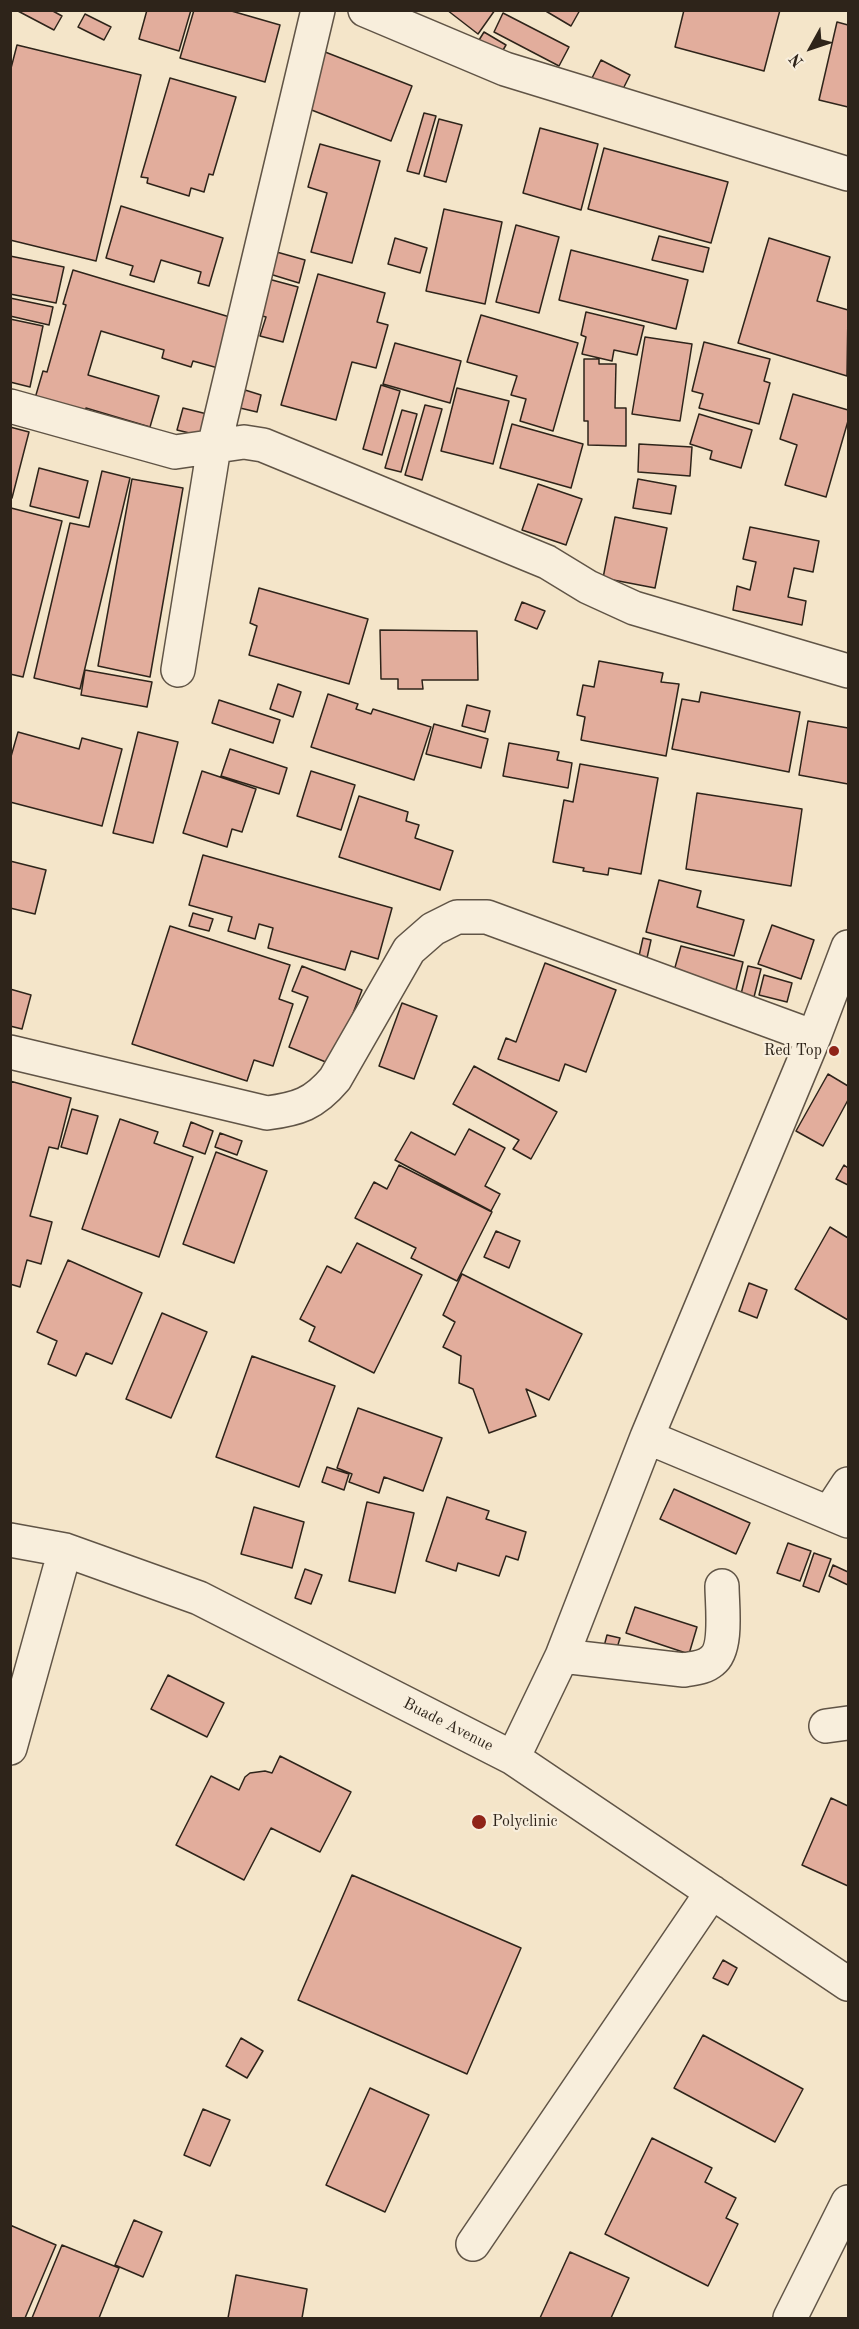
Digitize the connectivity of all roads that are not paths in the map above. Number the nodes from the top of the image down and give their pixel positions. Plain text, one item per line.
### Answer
1 (318, 10) edge
2 (365, 10) edge
3 (849, 174) edge
4 (10, 406) edge
5 (214, 447) junction
6 (178, 670) dead end
7 (849, 671) edge
8 (849, 947) edge
9 (814, 1037) junction
10 (10, 1052) edge
11 (647, 1437) junction
12 (849, 1484) edge
13 (839, 1517) edge
14 (10, 1540) edge
15 (65, 1550) junction
16 (722, 1586) dead end
17 (562, 1656) junction
18 (10, 1748) edge
19 (513, 1758) junction
20 (712, 1892) junction
21 (849, 1984) edge
22 (849, 2202) edge
23 (473, 2244) dead end
24 (790, 2319) edge

1 - 5 street
2 - 3 street
4 - 5 street
5 - 6 street
5 - 7 street
8 - 9 street
9 - 10 street
9 - 11 street
11 - 13 street
11 - 17 street
12 - 13 street
14 - 15 street, Buade Avenue
15 - 18 street
15 - 19 street, Buade Avenue
16 - 17 street
17 - 19 street
19 - 20 street, Buade Avenue
20 - 21 street, Buade Avenue
20 - 23 street
22 - 24 street

